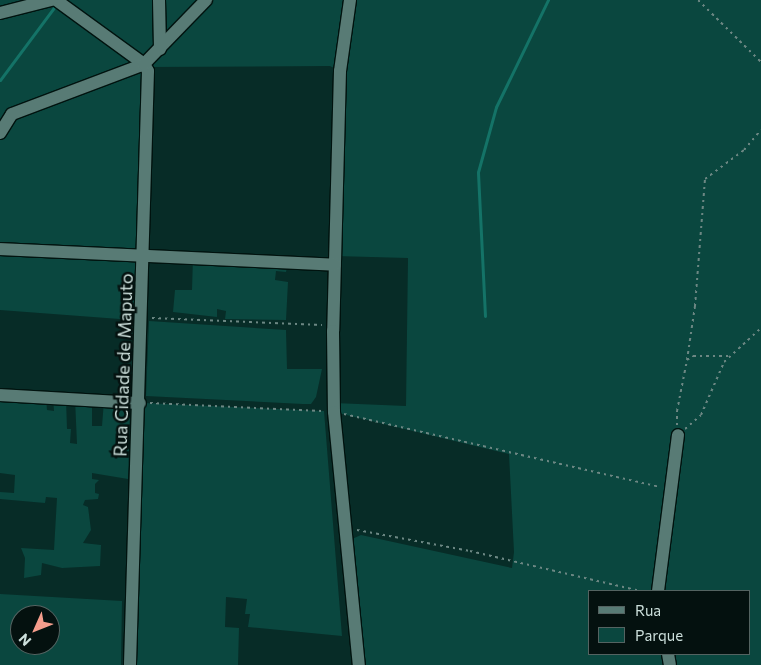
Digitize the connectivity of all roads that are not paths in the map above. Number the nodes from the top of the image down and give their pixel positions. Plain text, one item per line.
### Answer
1 (51, 0) edge
2 (159, 0) edge
3 (206, 0) edge
4 (350, 0) edge
5 (60, 3) edge
6 (0, 13) edge
7 (160, 49) junction
8 (145, 66) junction
9 (0, 133) edge
10 (0, 249) edge
11 (144, 254) junction
12 (335, 265) junction
13 (0, 395) edge
14 (140, 403) junction
15 (678, 435) road end
16 (658, 590) edge
17 (130, 665) edge
18 (360, 665) edge

1 - 6 street
2 - 7 street
3 - 7 street
4 - 12 street
5 - 8 street
7 - 8 street
8 - 9 street
8 - 11 street, Rua Cidade de Maputo
10 - 11 street
11 - 12 street
11 - 14 street, Rua Cidade de Maputo
12 - 18 street
13 - 14 street
14 - 17 street, Rua Cidade de Maputo
15 - 16 street

